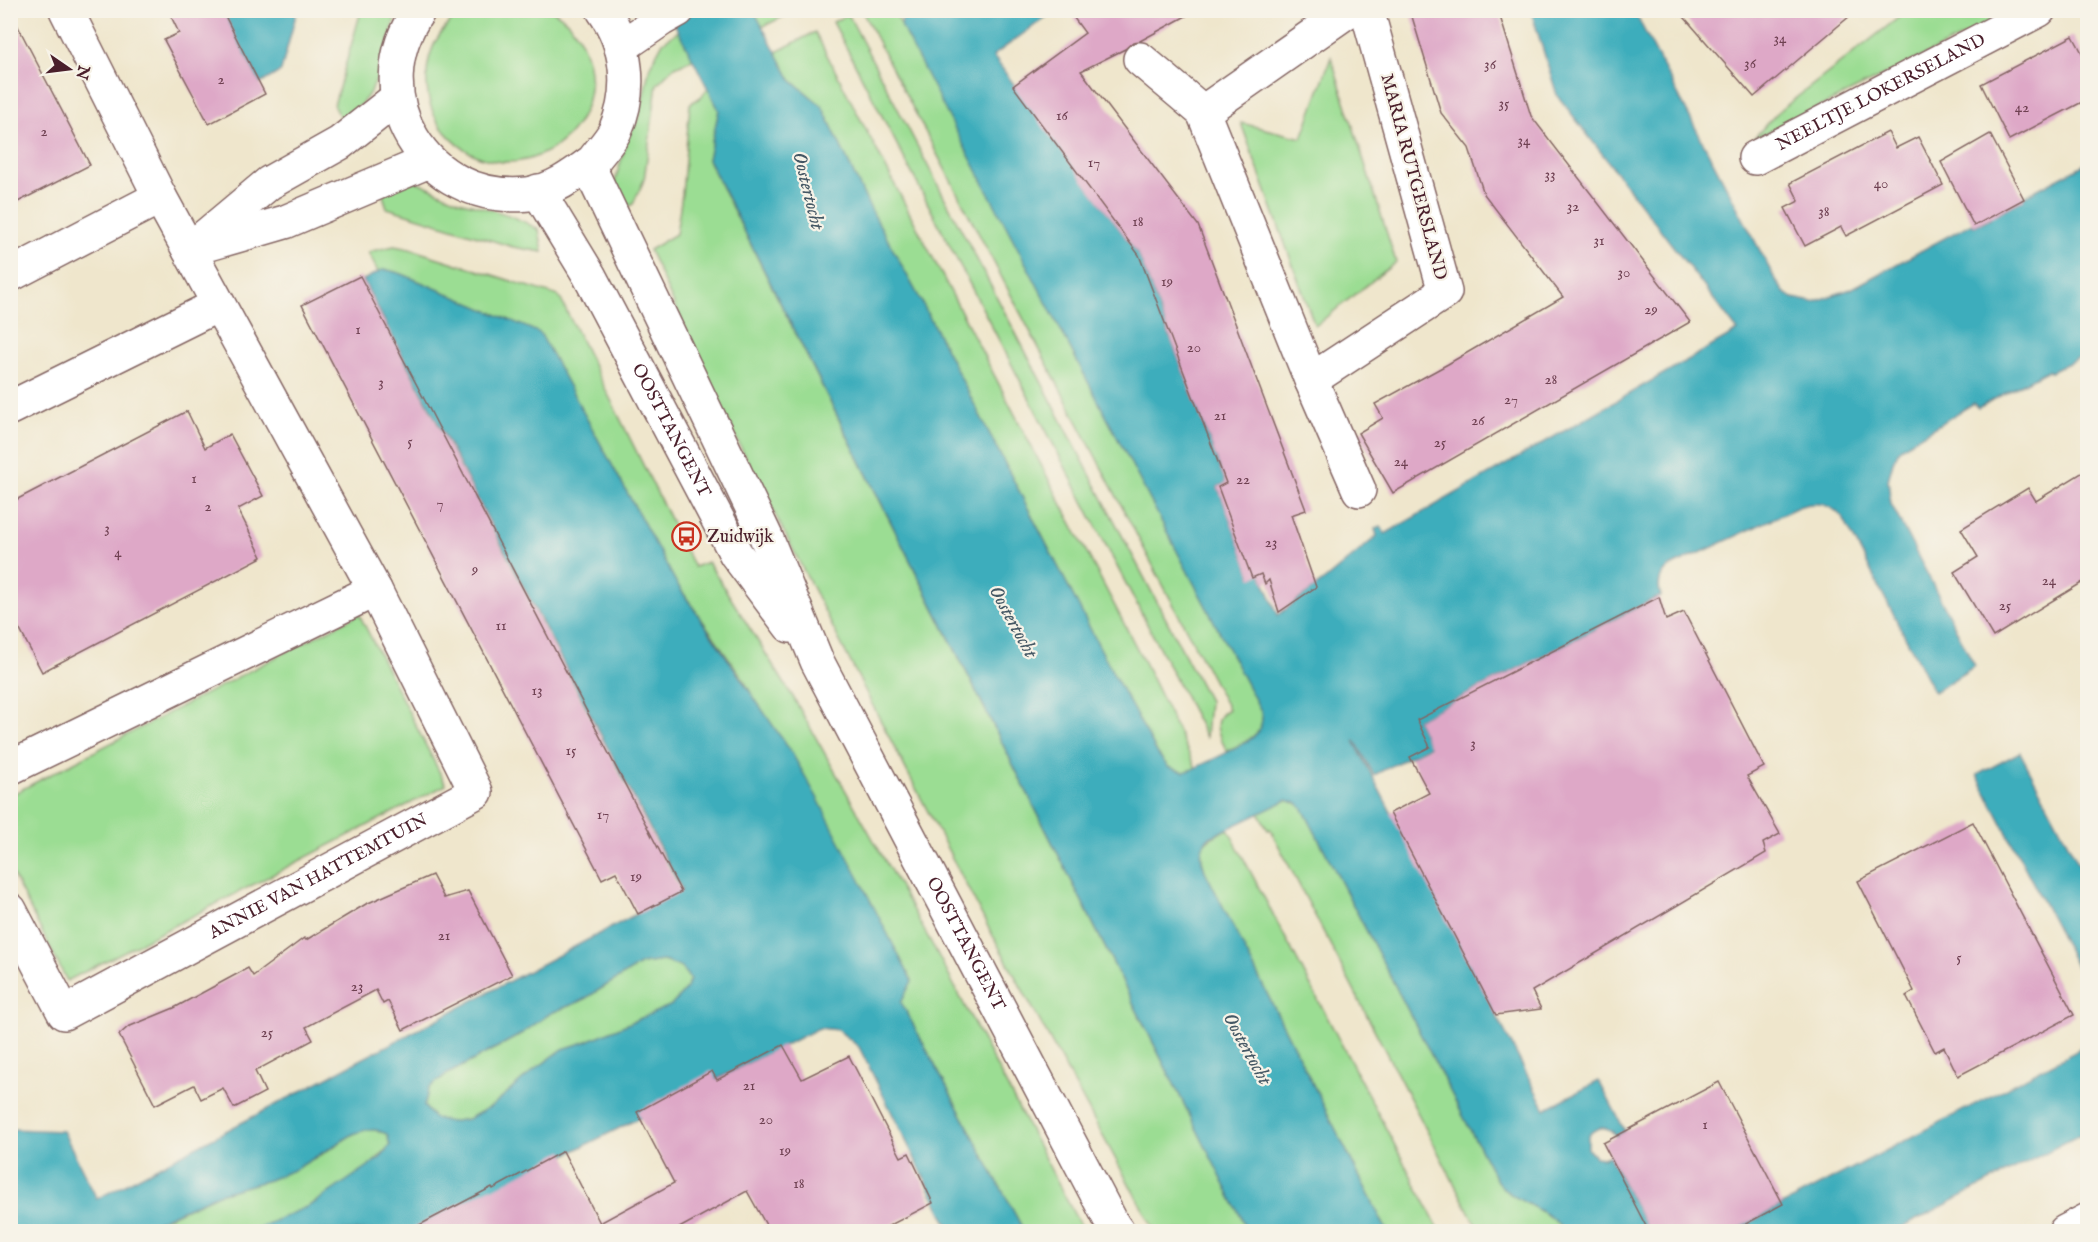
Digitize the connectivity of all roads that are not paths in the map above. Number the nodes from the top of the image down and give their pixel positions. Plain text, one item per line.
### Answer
1 (66, 10) edge
2 (419, 10) edge
3 (603, 10) edge
4 (1349, 10) edge
5 (1368, 10) edge
6 (2039, 10) edge
7 (670, 15) edge
8 (621, 47) junction
9 (1140, 59) dead end
10 (397, 98) junction
11 (1203, 112) junction
12 (1755, 158) dead end
13 (429, 161) junction
14 (588, 165) junction
15 (538, 191) junction
16 (160, 197) junction
17 (189, 250) junction
18 (10, 275) edge
19 (218, 305) junction
20 (1311, 380) junction
21 (10, 408) edge
22 (1359, 490) dead end
23 (375, 590) junction
24 (817, 661) junction
25 (10, 768) edge
26 (10, 909) edge
27 (2088, 1220) edge
28 (1115, 1230) edge
29 (2065, 1232) edge

1 - 16 street, ANNIE VAN HATTEMTUIN
2 - 10 street
3 - 8 street
4 - 11 street
5 - 20 street, MARIA RUTGERSLAND
6 - 12 street, NEELTJE LOKERSELAND
7 - 8 street
8 - 14 street
9 - 11 street
10 - 13 street
10 - 17 street
11 - 20 street
13 - 15 street
13 - 17 street
14 - 15 street
14 - 24 street, OOSTTANGENT
15 - 24 street, OOSTTANGENT
16 - 17 street, ANNIE VAN HATTEMTUIN
16 - 18 street
17 - 19 street, ANNIE VAN HATTEMTUIN
19 - 21 street
19 - 23 street, ANNIE VAN HATTEMTUIN
20 - 22 street
23 - 25 street
23 - 26 street, ANNIE VAN HATTEMTUIN
24 - 28 street, OOSTTANGENT
27 - 29 street

